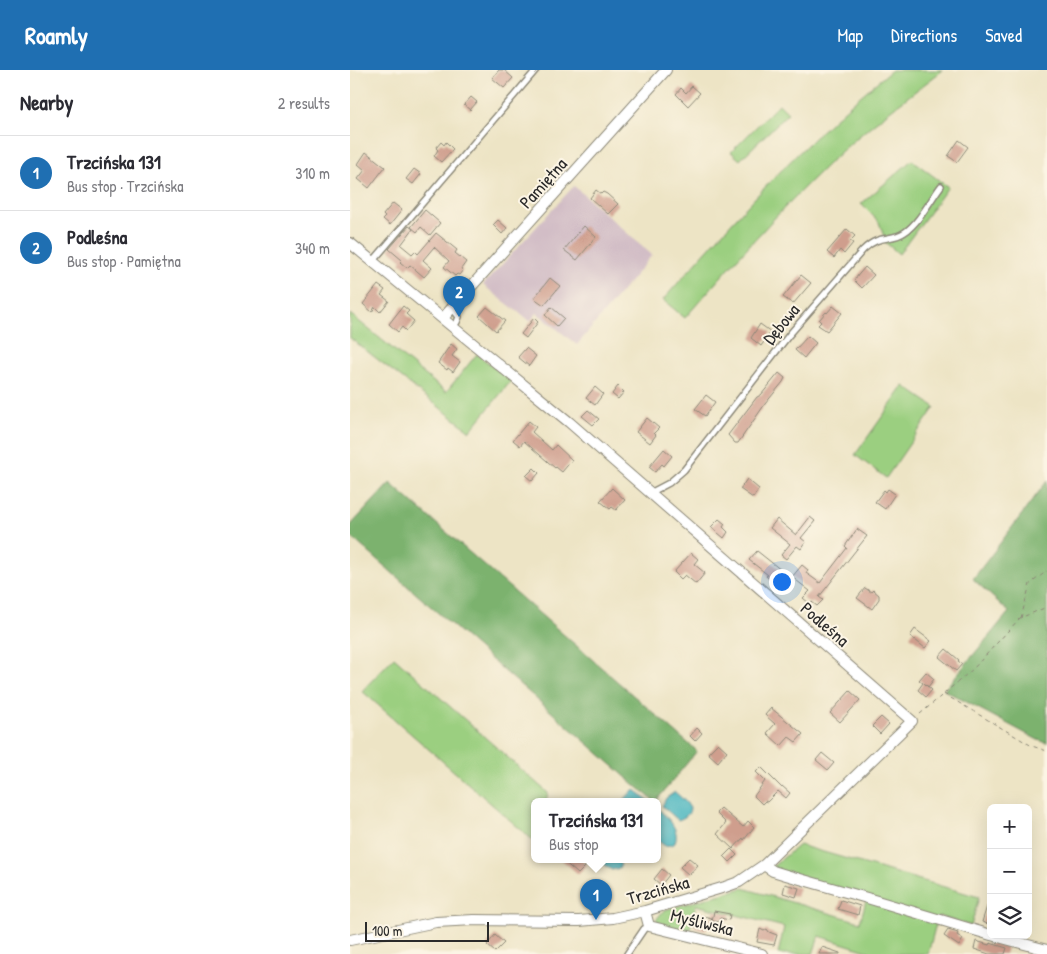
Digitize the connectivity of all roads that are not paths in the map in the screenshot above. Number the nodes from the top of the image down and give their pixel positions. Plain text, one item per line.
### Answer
1 (536, 70) edge
2 (666, 70) edge
3 (941, 186) dead end
4 (350, 243) edge
5 (373, 261) junction
6 (452, 308) junction
7 (443, 318) junction
8 (454, 327) junction
9 (650, 493) junction
10 (912, 721) joint
11 (764, 865) junction
12 (645, 911) junction
13 (649, 926) junction
14 (987, 934) edge
15 (1006, 939) edge
16 (350, 940) edge
17 (1047, 950) edge
18 (627, 954) edge
19 (762, 954) edge

1 - 5 lane
2 - 6 street, Pamiętna
3 - 9 lane, Dębowa
4 - 5 street, Podleśna
5 - 7 street, Podleśna
6 - 7 street, Pamiętna
6 - 8 lane
7 - 8 street, Podleśna
8 - 9 street, Podleśna
9 - 10 street, Podleśna
10 - 11 street, Trzcińska
11 - 12 street, Trzcińska
11 - 14 street
12 - 13 street, Myśliwska
12 - 16 street, Trzcińska
13 - 18 lane
13 - 19 street, Myśliwska
15 - 17 street

